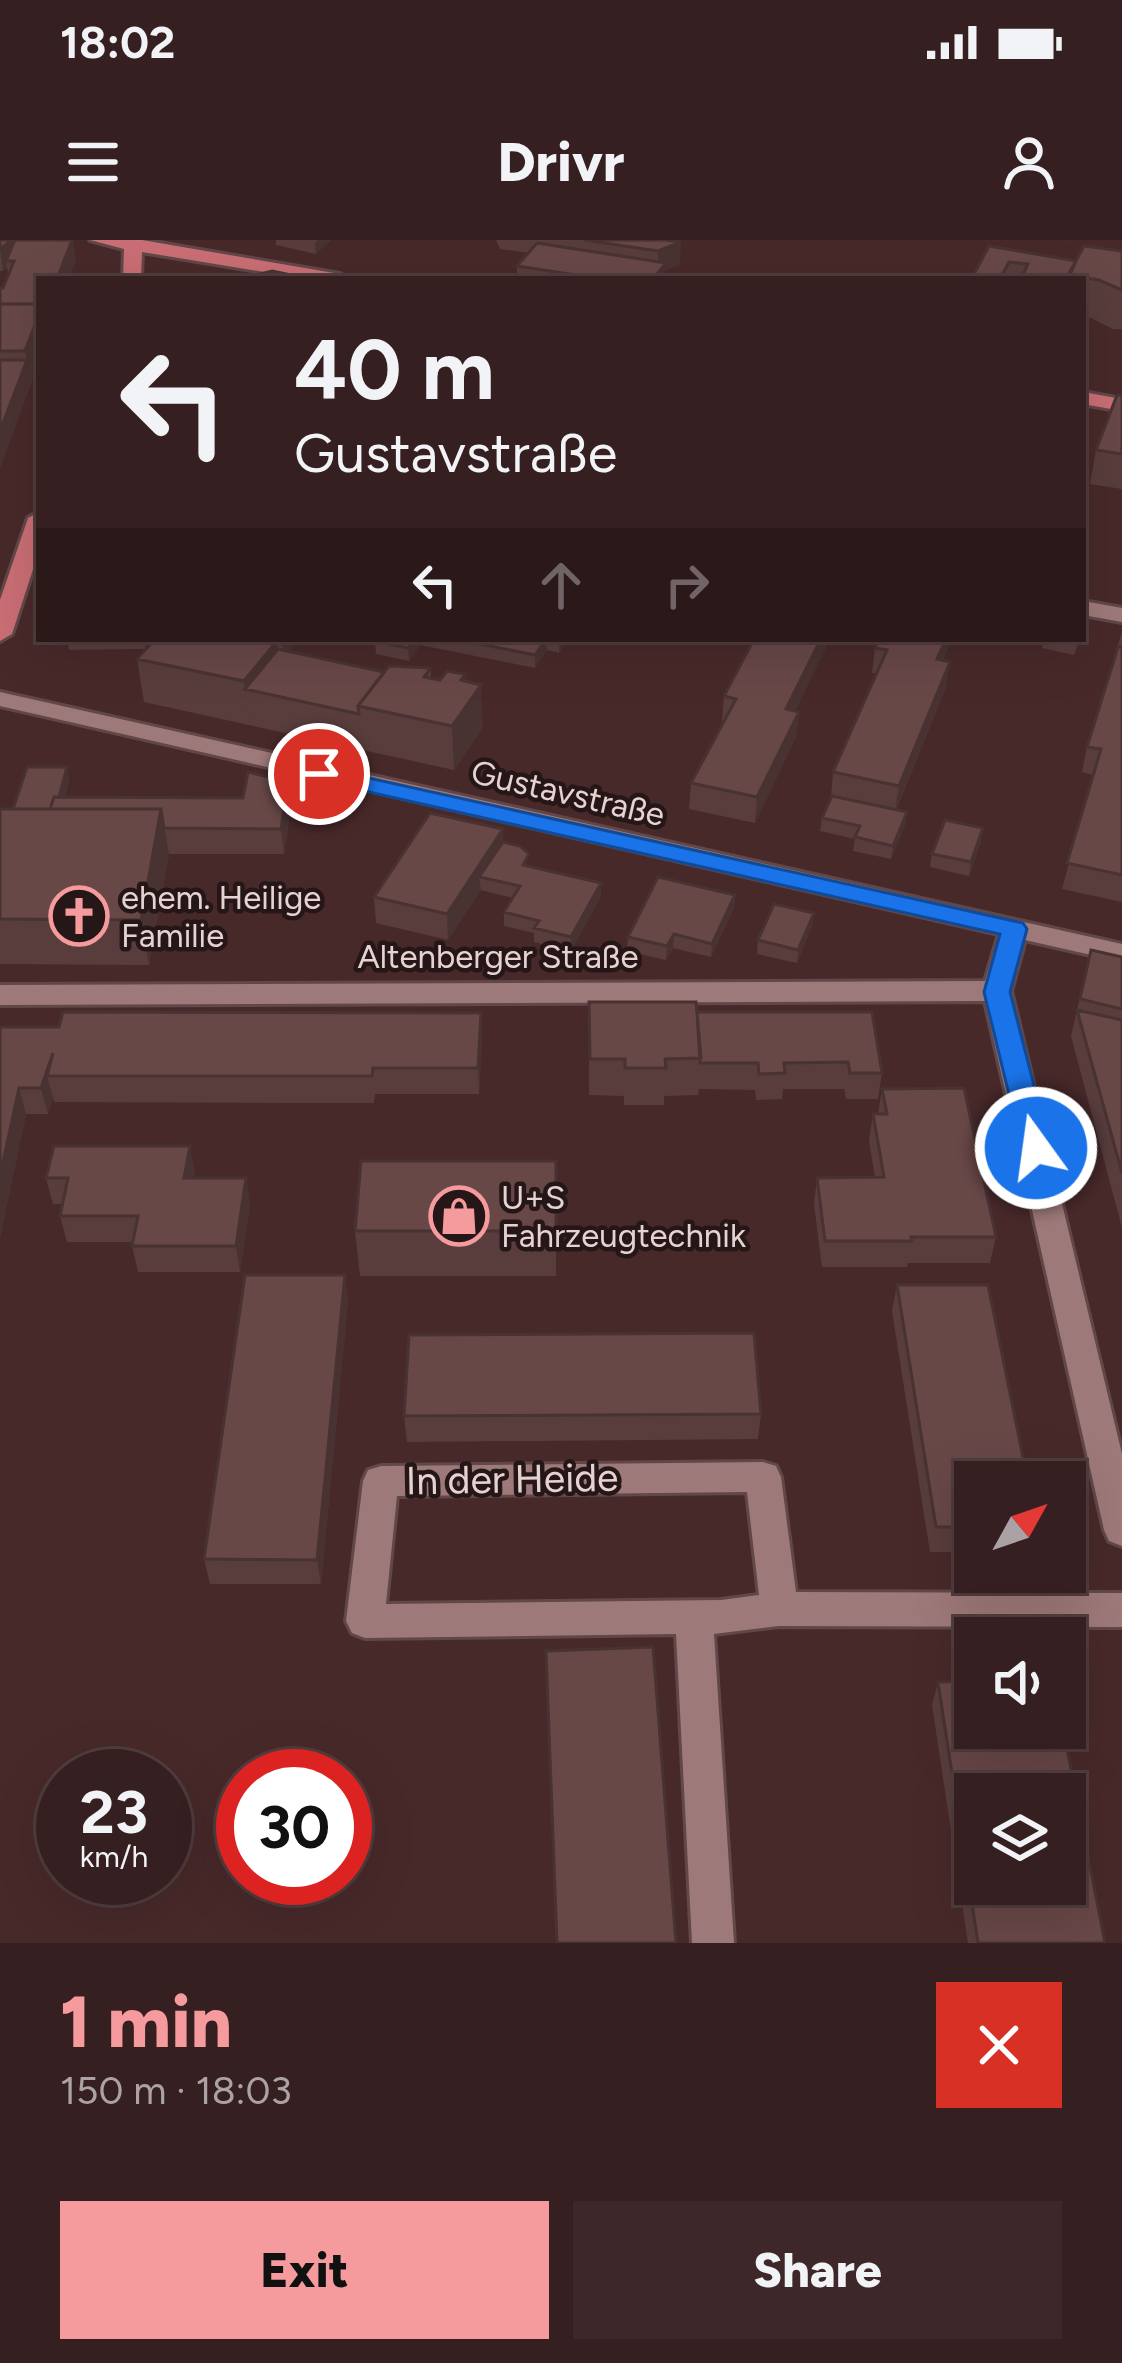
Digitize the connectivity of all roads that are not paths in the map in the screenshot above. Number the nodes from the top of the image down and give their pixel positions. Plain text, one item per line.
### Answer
1 (99, 240) edge
2 (133, 243) edge
3 (132, 276) edge
4 (323, 276) edge
5 (1086, 399) edge
6 (1122, 405) edge
7 (36, 527) edge
8 (1086, 609) edge
9 (1122, 615) edge
10 (0, 634) edge
11 (0, 699) edge
12 (1014, 929) junction
13 (1122, 953) edge
14 (997, 992) junction
15 (0, 995) edge
16 (1122, 1530) edge
17 (779, 1609) junction
18 (1122, 1610) edge
19 (694, 1618) junction
20 (713, 1943) edge

1 - 2 main road
2 - 3 main road
2 - 4 main road
5 - 6 main road
7 - 10 main road
8 - 9 street
11 - 12 street, Gustavstraße
12 - 13 street, Gustavstraße
12 - 14 street
14 - 15 street, Altenberger Straße
14 - 16 street
17 - 18 street, In der Heide
17 - 19 street, In der Heide
17 - 19 street, In der Heide
19 - 20 street

